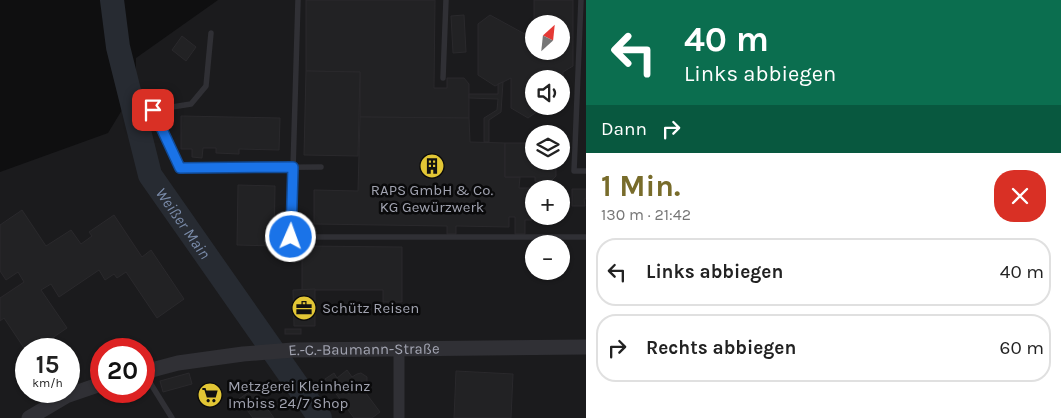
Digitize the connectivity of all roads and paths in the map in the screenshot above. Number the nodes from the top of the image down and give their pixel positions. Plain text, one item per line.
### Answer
1 (298, 0) edge
2 (446, 0) edge
3 (581, 0) edge
4 (211, 33) dead end
5 (443, 78) dead end
6 (293, 167) junction
7 (321, 167) dead end
8 (586, 171) edge
9 (586, 237) edge
10 (586, 347) edge
11 (398, 350) junction
12 (155, 369) edge
13 (90, 388) edge
14 (155, 390) edge
15 (29, 418) edge
16 (172, 418) edge
17 (399, 418) edge

1 - 6 lane
2 - 5 lane
3 - 8 lane
4 - 6 lane
6 - 7 lane
6 - 9 lane
10 - 11 street, E.-C.-Baumann-Straße
11 - 12 street, E.-C.-Baumann-Straße
11 - 17 street
13 - 15 street
14 - 16 lane

